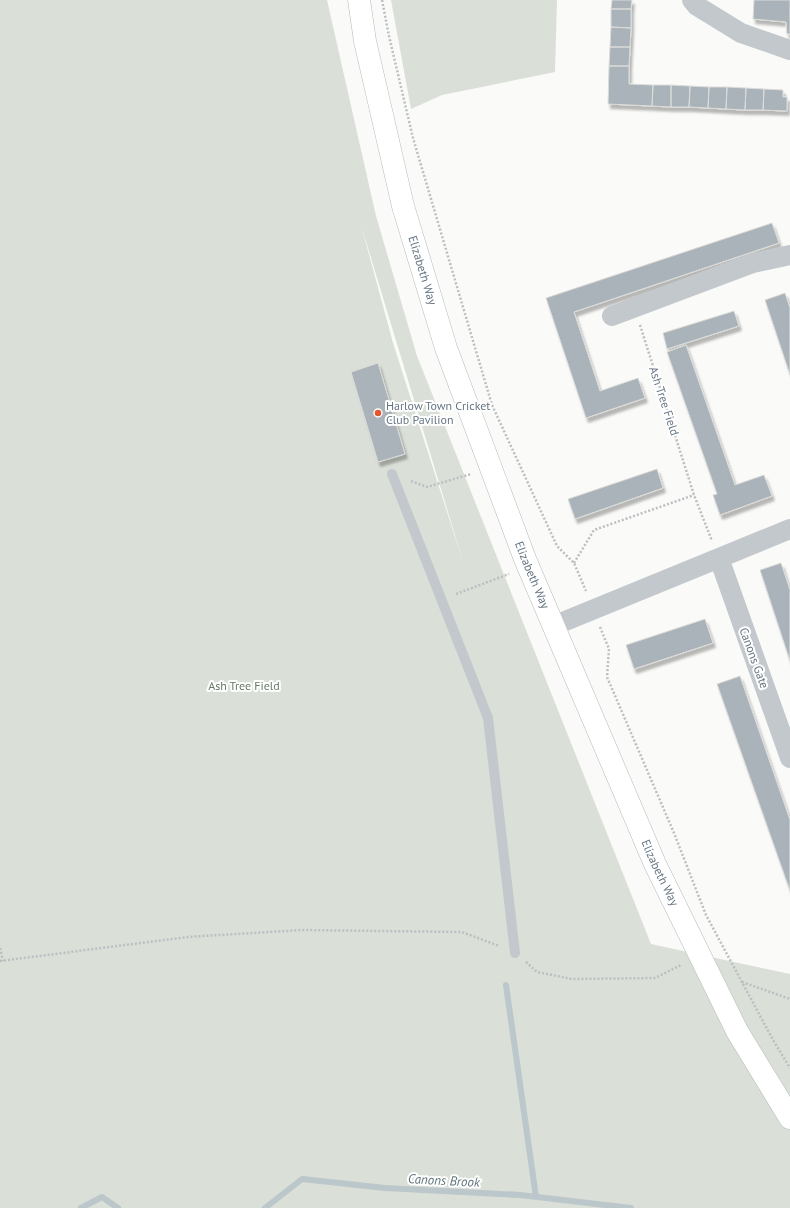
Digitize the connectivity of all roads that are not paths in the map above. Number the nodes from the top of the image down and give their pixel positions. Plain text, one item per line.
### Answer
1 (359, 0) edge
2 (692, 0) edge
3 (790, 50) edge
4 (790, 255) edge
5 (612, 316) dead end
6 (392, 474) dead end
7 (790, 529) edge
8 (719, 558) junction
9 (553, 626) junction
10 (790, 758) edge
11 (515, 952) road end
12 (790, 1118) edge

1 - 9 main road, Elizabeth Way
2 - 3 street
4 - 5 street
6 - 11 lane
7 - 8 street
8 - 9 street
8 - 10 street, Canons Gate
9 - 12 main road, Elizabeth Way

